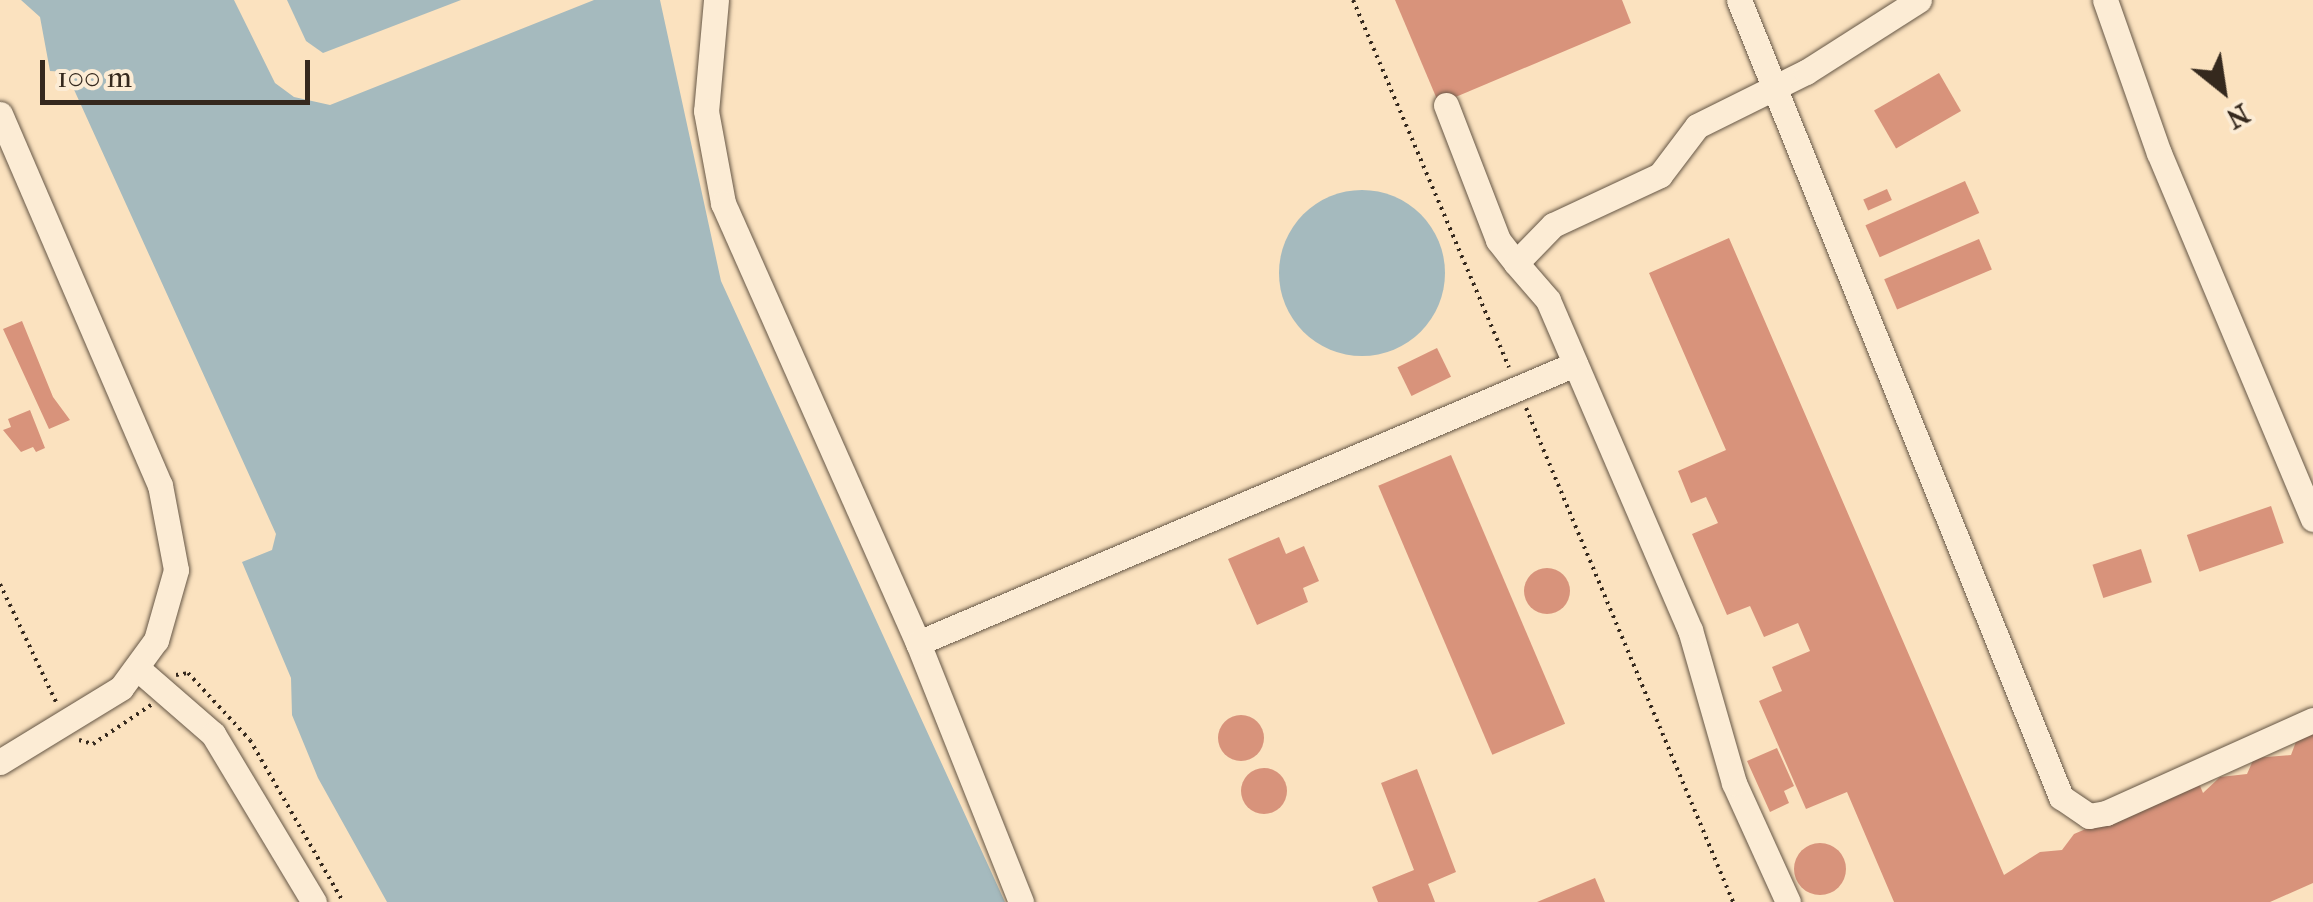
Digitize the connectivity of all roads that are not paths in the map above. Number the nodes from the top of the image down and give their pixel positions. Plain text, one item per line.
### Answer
1 (716, 0) edge
2 (1740, 0) edge
3 (1919, 0) edge
4 (2105, 0) edge
5 (1777, 89) junction
6 (1446, 104) dead end
7 (0, 114) edge
8 (1516, 263) junction
9 (1575, 364) junction
10 (2313, 519) edge
11 (918, 644) junction
12 (138, 668) junction
13 (2313, 720) edge
14 (0, 762) edge
15 (314, 902) edge
16 (1020, 902) edge
17 (1788, 902) edge

1 - 11 street
2 - 5 street
3 - 5 street
4 - 10 street
5 - 8 street
5 - 13 street
6 - 8 street
7 - 12 street
8 - 9 street
9 - 11 street
9 - 17 street
11 - 16 street
12 - 14 street
12 - 15 street

